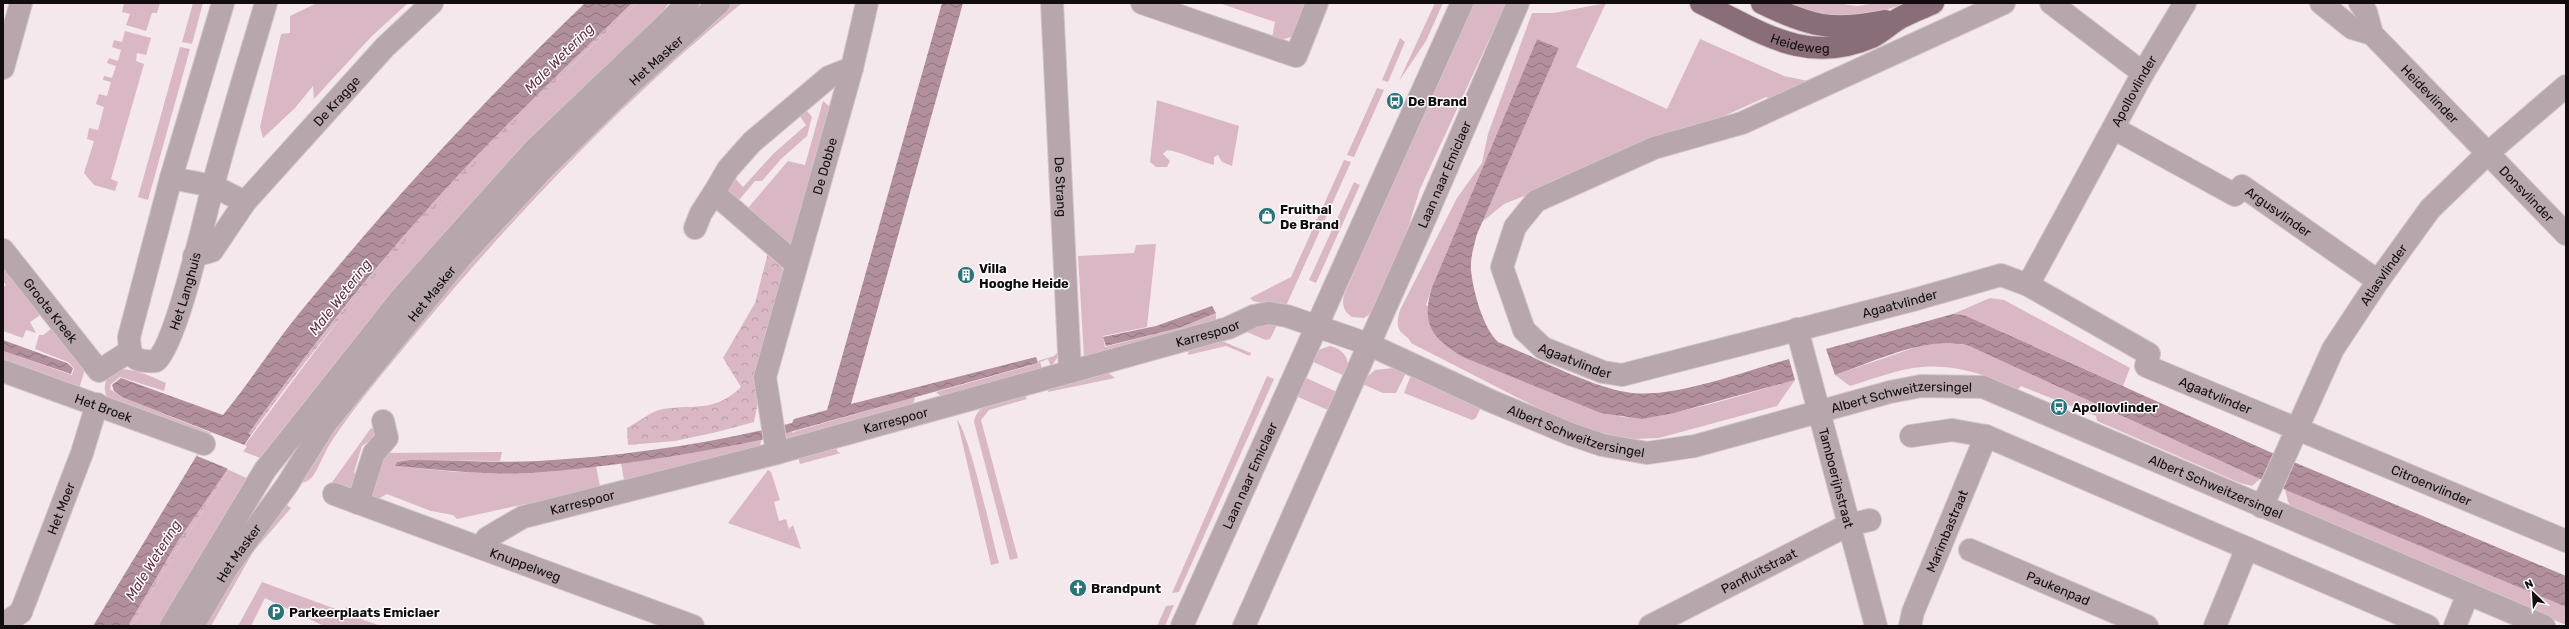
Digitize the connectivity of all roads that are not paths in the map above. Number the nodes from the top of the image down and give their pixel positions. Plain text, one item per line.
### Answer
1 (21, 3) edge
2 (223, 3) edge
3 (266, 3) edge
4 (432, 3) edge
5 (688, 3) edge
6 (719, 3) edge
7 (867, 3) edge
8 (1052, 3) edge
9 (1142, 3) edge
10 (1317, 3) edge
11 (1462, 3) edge
12 (1518, 3) edge
13 (1701, 3) edge
14 (1762, 3) edge
15 (1933, 3) edge
16 (2004, 3) edge
17 (2051, 3) edge
18 (2185, 3) edge
19 (2321, 3) edge
20 (2360, 3) edge
21 (1731, 9) edge
22 (1900, 18) junction
23 (2372, 34) junction
24 (3, 68) edge
25 (852, 68) junction
26 (2143, 73) junction
27 (2566, 86) edge
28 (2115, 129) junction
29 (2488, 153) junction
30 (171, 178) junction
31 (213, 186) junction
32 (714, 193) junction
33 (245, 202) junction
34 (695, 228) dead end
35 (2566, 234) edge
36 (3, 250) edge
37 (194, 256) junction
38 (796, 264) junction
39 (2378, 281) junction
40 (2028, 285) junction
41 (1316, 325) junction
42 (1797, 329) junction
43 (1368, 344) junction
44 (130, 351) junction
45 (3, 371) edge
46 (1070, 372) junction
47 (97, 404) junction
48 (1820, 411) junction
49 (383, 421) dead end
50 (2297, 428) junction
51 (1911, 436) dead end
52 (1986, 436) junction
53 (775, 439) junction
54 (204, 444) dead end
55 (334, 494) dead end
56 (2265, 499) junction
57 (358, 503) junction
58 (1870, 520) dead end
59 (1848, 526) junction
60 (2566, 541) edge
61 (482, 548) junction
62 (2247, 548) junction
63 (1970, 550) dead end
64 (2468, 594) junction
65 (12, 609) edge
66 (3, 625) edge
67 (171, 626) edge
68 (193, 626) edge
69 (693, 626) edge
70 (1182, 626) edge
71 (1244, 626) edge
72 (1650, 626) edge
73 (1876, 626) edge
74 (1910, 626) edge
75 (2147, 626) edge
76 (2215, 626) edge
77 (2428, 626) edge
78 (2455, 626) edge
79 (2544, 626) edge

1 - 24 street
2 - 30 street
3 - 31 street, Het Langhuis
4 - 33 street, De Kragge
5 - 67 street, Het Masker
6 - 68 street, Het Masker
7 - 25 street, De Dobbe
8 - 46 street, De Strang
9 - 10 street
11 - 41 street, Laan naar Emiclaer
12 - 43 street, Laan naar Emiclaer
13 - 21 main road, Heideweg
14 - 22 main road, Heideweg
15 - 22 main road, Heideweg
16 - 42 street, Agaatvlinder
17 - 26 street
18 - 26 street, Apollovlinder
19 - 23 street, Heidevlinder
20 - 23 street, Heidevlinder
21 - 22 main road, Heideweg
23 - 29 street, Heidevlinder
25 - 32 street
25 - 38 street, De Dobbe
26 - 28 street, Apollovlinder
27 - 29 street, Atlasvlinder
28 - 39 street, Argusvlinder
28 - 40 street, Apollovlinder
29 - 35 street, Donsvlinder
29 - 39 street, Atlasvlinder
30 - 31 street
30 - 44 street
31 - 33 street
31 - 37 street, Het Langhuis
32 - 34 street
32 - 38 street
33 - 37 street, De Kragge
36 - 44 street, Groote Kreek
37 - 44 street, Het Langhuis
38 - 53 street, De Dobbe
39 - 50 street, Atlasvlinder
40 - 42 street, Agaatvlinder
40 - 50 street, Agaatvlinder
41 - 43 street
41 - 46 street, Karrespoor
41 - 70 street, Laan naar Emiclaer
42 - 48 street, Tamboerijnstraat
43 - 48 street, Albert Schweitzersingel
43 - 71 street, Laan naar Emiclaer
45 - 47 street, Het Broek
46 - 53 street, Karrespoor
47 - 54 street, Het Broek
47 - 65 street, Het Moer
48 - 56 street, Albert Schweitzersingel
48 - 59 street, Tamboerijnstraat
49 - 57 street
50 - 56 street, Atlasvlinder
50 - 60 street, Citroenvlinder
51 - 52 street
52 - 62 street
52 - 74 street, Marimbastraat
53 - 61 street, Karrespoor
55 - 57 street, Knuppelweg
56 - 64 street, Albert Schweitzersingel
57 - 61 street, Knuppelweg
58 - 59 street, Panfluitstraat
59 - 72 street, Panfluitstraat
59 - 73 street, Tamboerijnstraat
61 - 69 street, Knuppelweg
62 - 76 street
62 - 77 street
63 - 75 street, Paukenpad
64 - 78 street
64 - 79 street, Albert Schweitzersingel
65 - 66 street

